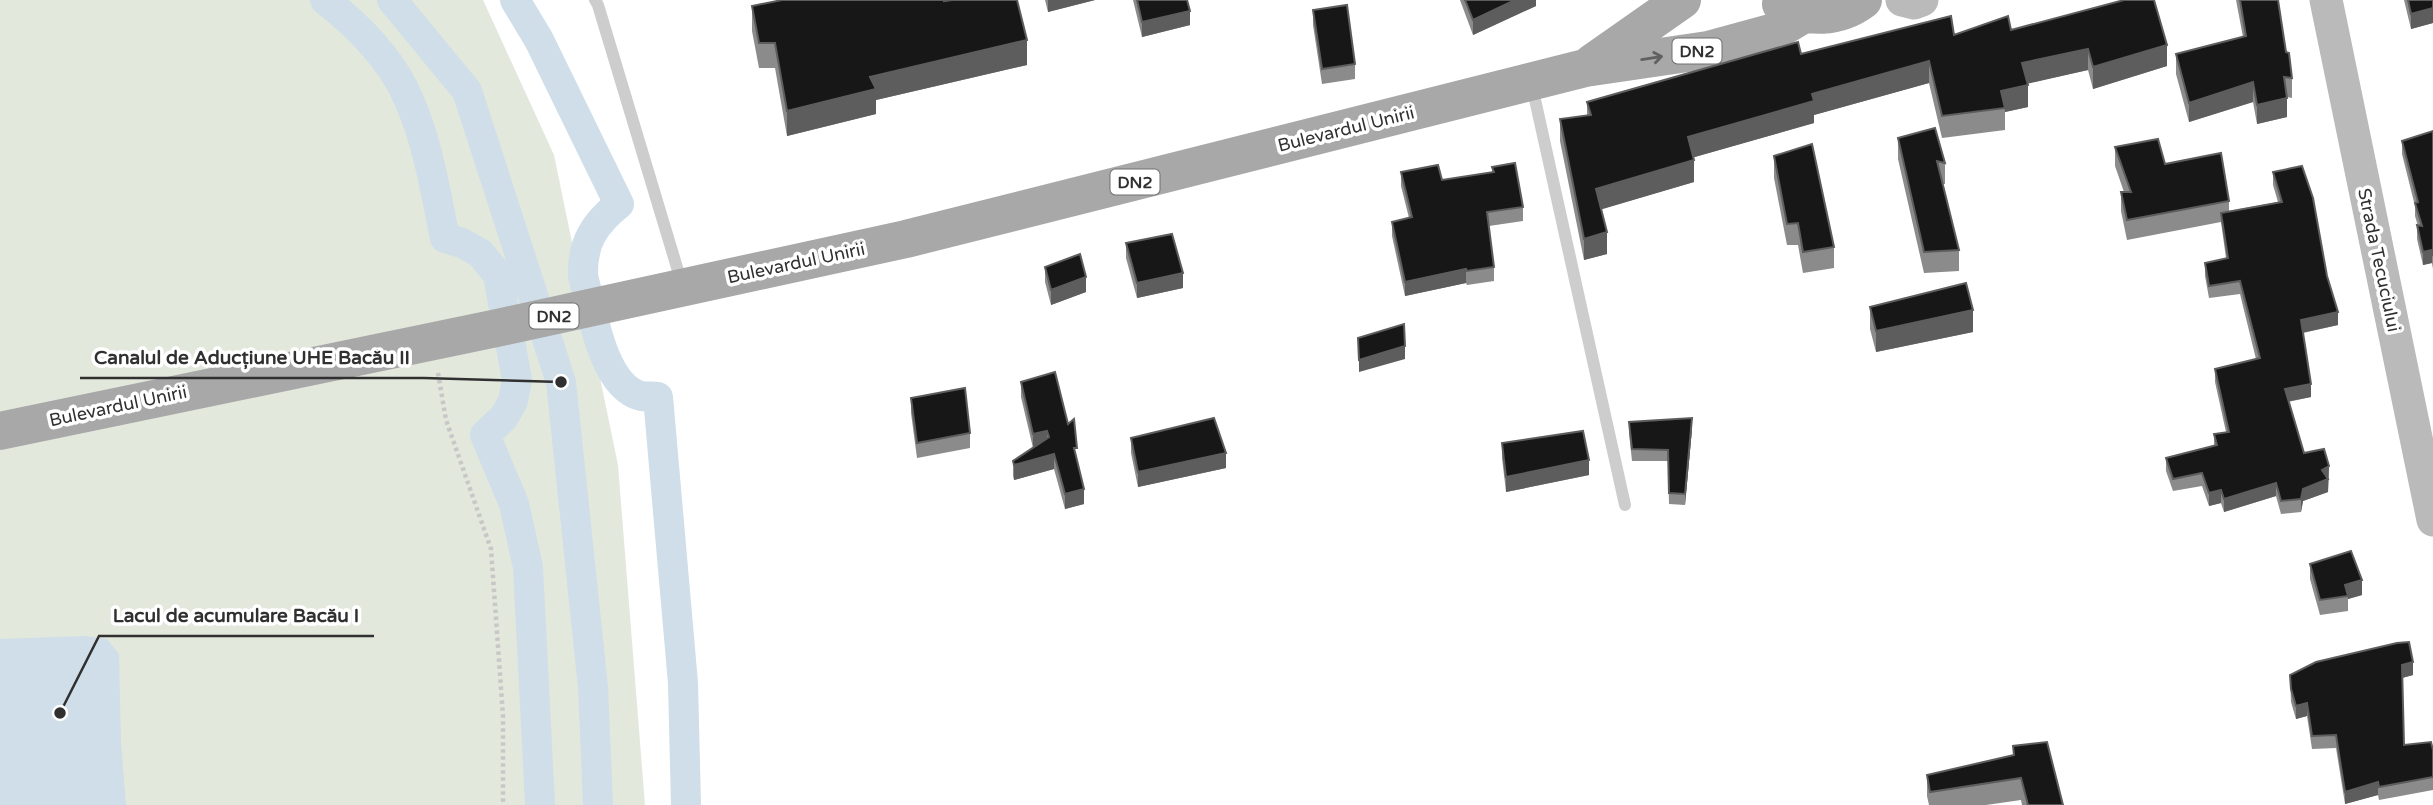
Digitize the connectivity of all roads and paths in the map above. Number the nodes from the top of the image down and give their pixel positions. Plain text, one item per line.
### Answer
1 (595, 0) edge
2 (1682, 0) edge
3 (1863, 0) edge
4 (1902, 0) edge
5 (1922, 0) edge
6 (2326, 0) edge
7 (1790, 7) edge
8 (1585, 68) junction
9 (1531, 82) junction
10 (684, 287) junction
11 (433, 341) junction
12 (0, 430) edge
13 (1625, 505) dead end
14 (2433, 520) edge
15 (503, 805) edge

1 - 10 lane
2 - 8 main road, Bulevardul Unirii / DN2
3 - 7 main road, DN2
4 - 5 main road
6 - 14 main road, Strada Tecuciului
8 -> 7 main road, Bulevardul Unirii / DN2
8 - 9 main road, Bulevardul Unirii / DN2
9 - 10 main road, Bulevardul Unirii / DN2
9 - 13 lane
10 - 11 main road, Bulevardul Unirii / DN2
11 - 12 main road, Bulevardul Unirii / DN2
11 - 15 path

